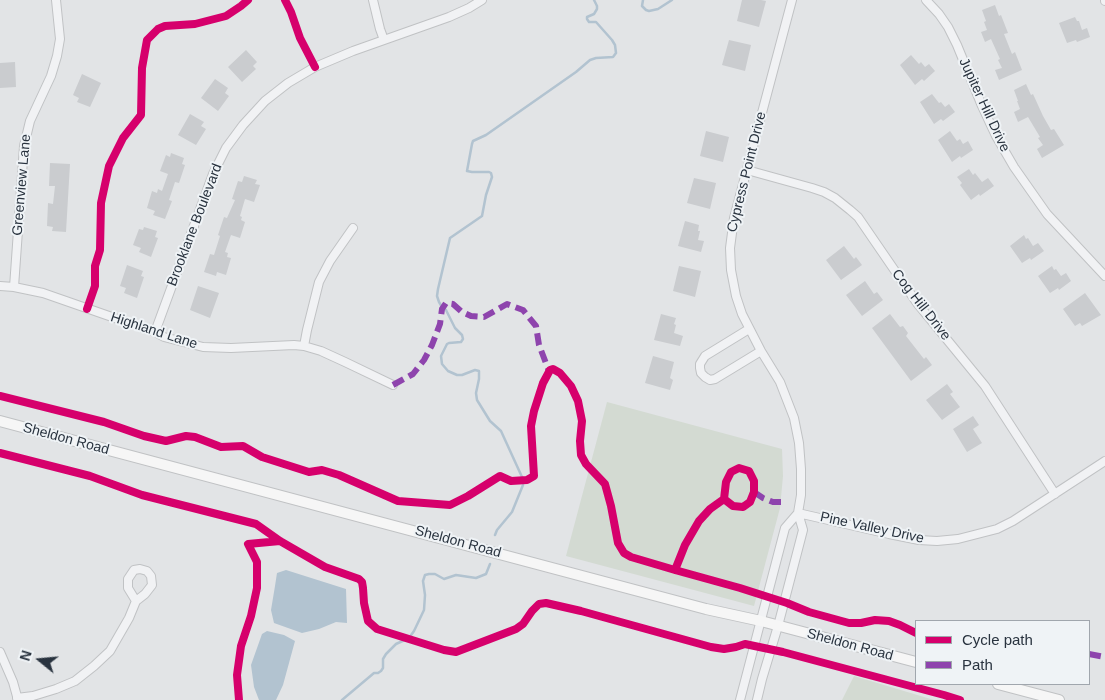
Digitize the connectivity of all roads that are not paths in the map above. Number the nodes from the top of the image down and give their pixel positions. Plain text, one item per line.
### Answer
1 (56, 0) edge
2 (373, 0) edge
3 (482, 0) edge
4 (792, 0) edge
5 (926, 0) edge
6 (384, 40) junction
7 (746, 170) junction
8 (353, 228) dead end
9 (1105, 276) edge
10 (0, 286) edge
11 (14, 287) junction
12 (749, 329) junction
13 (154, 332) junction
14 (304, 346) junction
15 (761, 351) junction
16 (393, 385) dead end
17 (0, 421) edge
18 (1105, 461) edge
19 (1055, 494) junction
20 (798, 512) junction
21 (136, 601) dead end
22 (760, 621) junction
23 (778, 626) junction
24 (0, 652) edge
25 (915, 662) edge
26 (1002, 685) edge
27 (17, 699) edge
28 (740, 700) edge
29 (758, 700) edge
30 (1059, 700) edge

1 - 11 street, Greenview Lane
2 - 6 street
3 - 6 street, Brooklane Boulevard
4 - 7 street, Cypress Point Drive
5 - 9 street, Jupiter Hill Drive
6 - 13 street, Brooklane Boulevard
7 - 12 street, Cypress Point Drive
7 - 19 street, Cog Hill Drive
8 - 14 street
10 - 11 street, Highland Lane
11 - 13 street, Highland Lane
12 - 15 street, Cypress Point Drive
12 - 15 street
13 - 14 street, Highland Lane
14 - 16 street, Highland Lane
15 - 20 street, Cypress Point Drive
17 - 22 main road, Sheldon Road
18 - 19 street, Pine Valley Drive
19 - 20 street, Pine Valley Drive
20 - 22 street
20 - 23 street, Cypress Point Drive
21 - 27 street
22 - 23 main road, Sheldon Road
22 - 28 street
23 - 25 main road, Sheldon Road
23 - 29 street, Cypress Point Drive
24 - 27 street
26 - 30 main road

